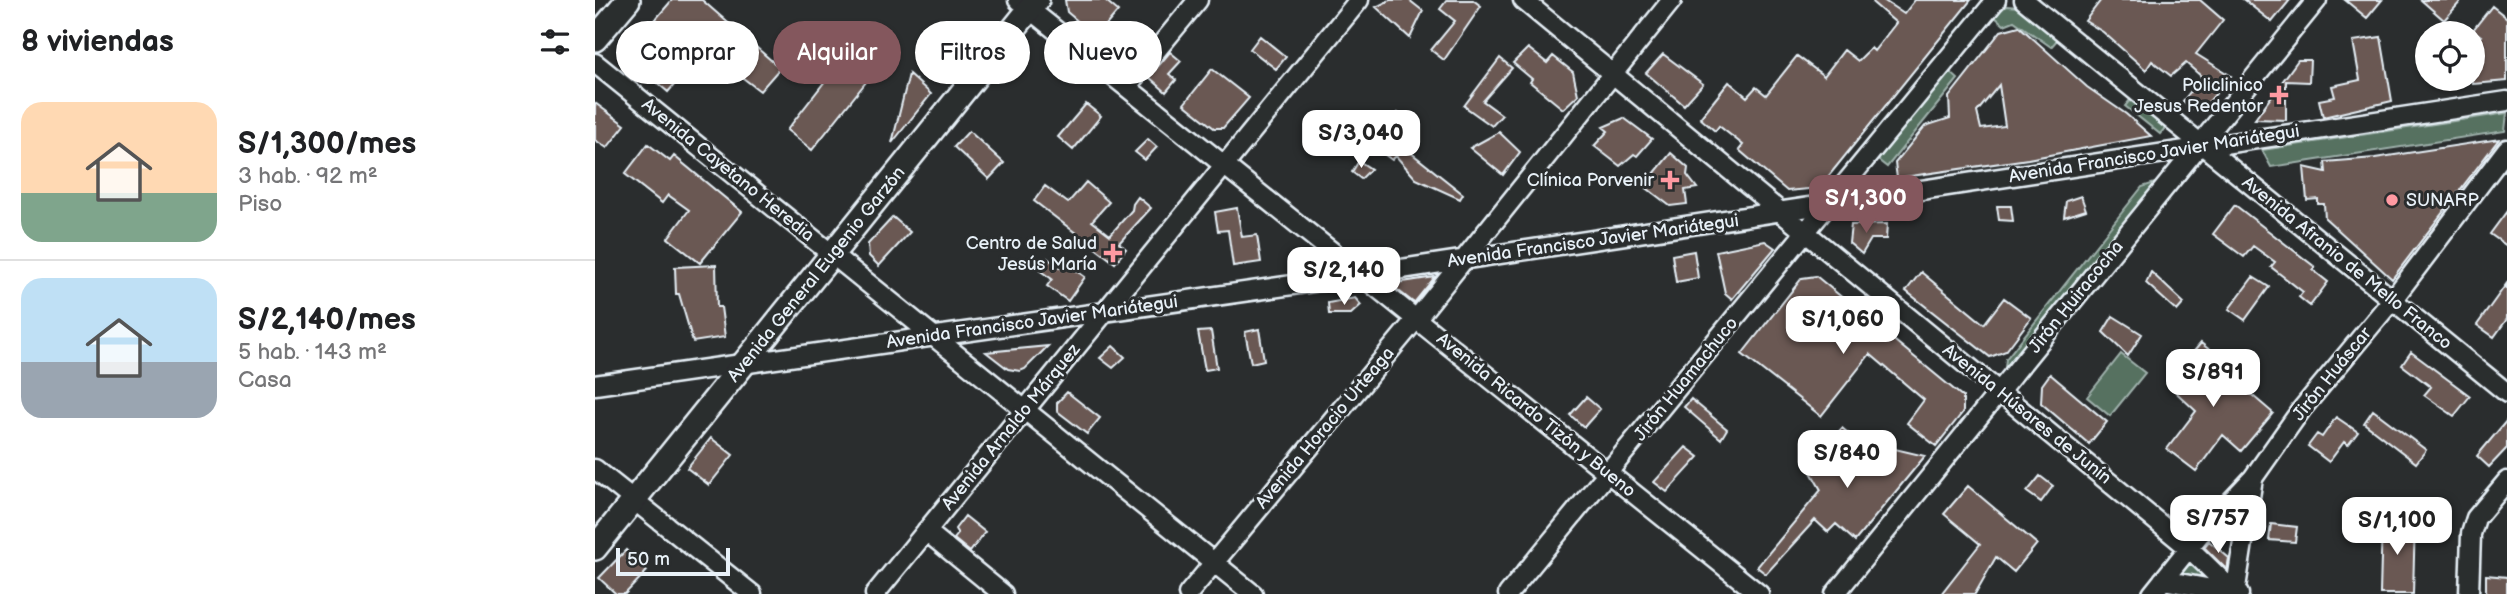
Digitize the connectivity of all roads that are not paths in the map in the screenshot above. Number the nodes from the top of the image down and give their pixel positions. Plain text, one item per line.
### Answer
1 (628, 0) edge
2 (1198, 0) edge
3 (1359, 0) edge
4 (1523, 0) edge
5 (1672, 0) edge
6 (1996, 0) edge
7 (2024, 0) edge
8 (2317, 0) edge
9 (1028, 3) edge
10 (595, 39) edge
11 (595, 63) edge
12 (1613, 73) junction
13 (1127, 86) junction
14 (2507, 101) edge
15 (2201, 147) junction
16 (2507, 149) edge
17 (1225, 164) junction
18 (1830, 205) junction
19 (1779, 213) junction
20 (1805, 234) junction
21 (832, 253) junction
22 (1462, 260) junction
23 (1362, 275) junction
24 (2393, 299) junction
25 (1105, 312) junction
26 (1417, 318) junction
27 (932, 336) junction
28 (742, 364) junction
29 (595, 385) edge
30 (2000, 391) junction
31 (2507, 393) edge
32 (1025, 410) junction
33 (595, 469) edge
34 (1609, 474) junction
35 (2253, 478) junction
36 (2507, 481) edge
37 (633, 500) junction
38 (926, 531) junction
39 (595, 548) edge
40 (2189, 548) junction
41 (1214, 563) junction
42 (2158, 587) edge
43 (752, 594) edge
44 (875, 594) edge
45 (1003, 594) edge
46 (1188, 594) edge
47 (1253, 594) edge
48 (1508, 594) edge
49 (1759, 594) edge
50 (1835, 594) edge
51 (2237, 594) edge
52 (2469, 594) edge

1 - 10 main road
2 - 13 street
3 - 17 street, Avenida Arnaldo Márquez
4 - 12 street, Avenida Húsares de Junín
5 - 12 street, Avenida Horacio Urteaga
6 - 18 street, Jirón Huamachuco
7 - 15 street, Avenida Afranio de Mello Franco
8 - 15 street, Jirón Huiracocha
9 - 13 street, Avenida Ricardo Tizón y Bueno
9 - 21 main road, Avenida General Eugenio Garzón
11 - 21 street, Avenida Cayetano Heredia
12 - 19 street, Avenida Húsares de Junín
12 - 22 street, Avenida Horacio Urteaga
13 - 17 street, Avenida Ricardo Tizón y Bueno
14 - 15 street, Avenida Francisco Javier Mariátegui
15 - 18 street, Avenida Francisco Javier Mariátegui
15 - 24 street, Avenida Afranio de Mello Franco
15 - 30 street, Jirón Huiracocha
16 - 24 street, Jirón Huáscar
17 - 23 street, Avenida Ricardo Tizón y Bueno
17 - 25 street, Avenida Arnaldo Márquez
18 - 19 street, Avenida Francisco Javier Mariátegui
18 - 20 street, Jirón Huamachuco
19 - 20 street, Avenida Húsares de Junín
19 - 22 street, Avenida Francisco Javier Mariátegui
20 - 30 street, Avenida Húsares de Junín
20 - 34 street, Jirón Huamachuco
21 - 27 street, Avenida Cayetano Heredia
21 - 28 main road, Avenida General Eugenio Garzón
22 - 23 street, Avenida Francisco Javier Mariátegui
22 - 26 street, Avenida Horacio Urteaga
23 - 25 street, Avenida Francisco Javier Mariátegui
23 - 26 street, Avenida Ricardo Tizón y Bueno
24 - 31 street, Avenida Afranio de Mello Franco
24 - 35 street, Jirón Huáscar
25 - 27 street, Avenida Francisco Javier Mariátegui
25 - 32 street, Avenida Arnaldo Márquez
26 - 34 street, Avenida Ricardo Tizón y Bueno
26 - 41 street, Avenida Horacio Urteaga
27 - 28 street, Avenida Francisco Javier Mariátegui
27 - 32 street, Avenida Cayetano Heredia
28 - 29 street, Avenida Francisco Javier Mariátegui
28 - 37 main road, Avenida General Eugenio Garzón
30 - 40 street, Avenida Húsares de Junín
30 - 50 street, Jirón Huiracocha
32 - 38 street, Avenida Arnaldo Márquez
32 - 41 street, Avenida Cayetano Heredia
33 - 37 street
34 - 48 street, Jirón Huamachuco
34 - 49 street, Avenida Ricardo Tizón y Bueno
35 - 40 street, Jirón Huáscar
35 - 51 street
36 - 52 street
37 - 39 main road, Avenida General Eugenio Garzón
37 - 43 street
38 - 44 street, Avenida Arnaldo Márquez
38 - 45 street
40 - 42 street, Jirón Huáscar
40 - 51 street, Avenida Húsares de Junín
41 - 46 street, Avenida Horacio Urteaga
41 - 47 street, Avenida Cayetano Heredia
42 - 51 street

